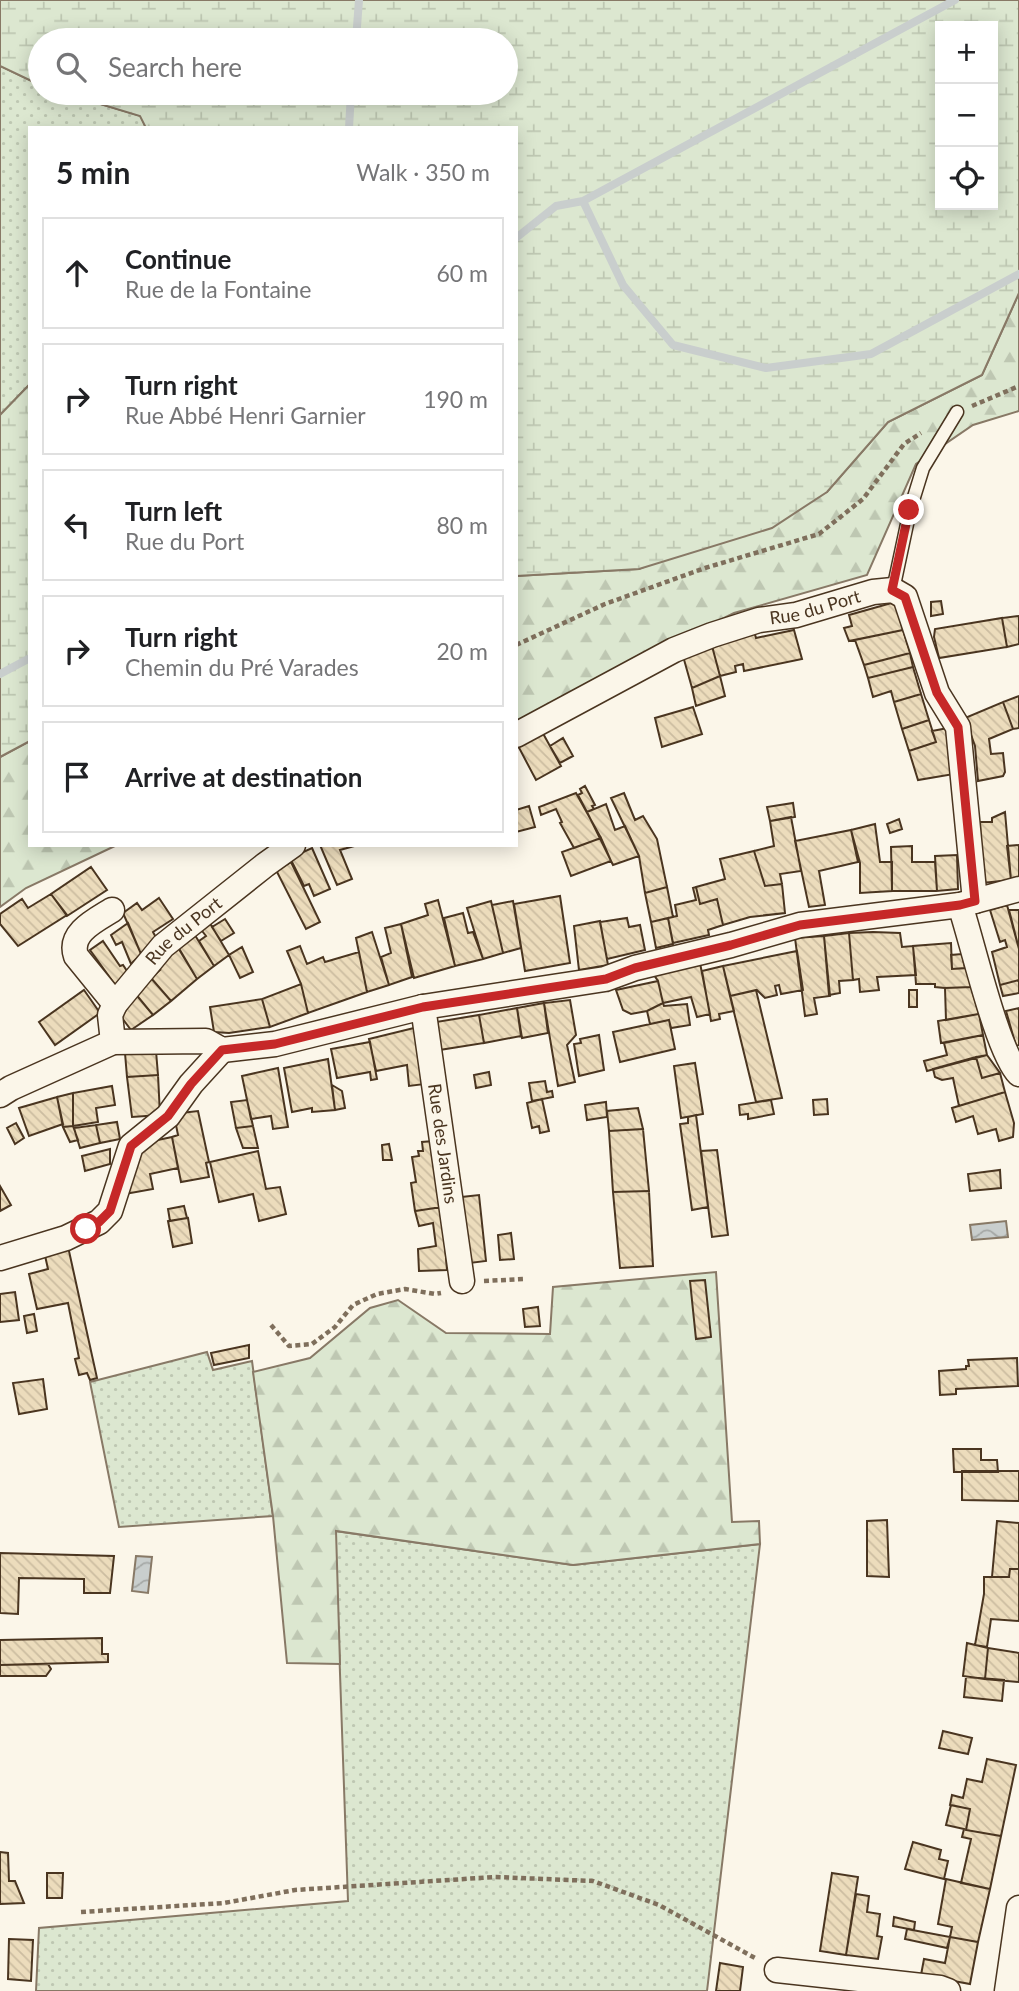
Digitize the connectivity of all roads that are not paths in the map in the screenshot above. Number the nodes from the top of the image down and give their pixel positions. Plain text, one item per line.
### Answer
1 (957, 411) road end
2 (892, 590) junction
3 (518, 734) edge
4 (290, 847) edge
5 (1019, 889) edge
6 (968, 903) junction
7 (112, 910) dead end
8 (114, 1004) junction
9 (423, 1007) junction
10 (113, 1042) junction
11 (222, 1050) junction
12 (1019, 1073) edge
13 (0, 1096) edge
14 (0, 1258) edge
15 (462, 1281) road end
16 (1019, 1908) edge
17 (777, 1970) road end
18 (948, 1991) edge
19 (1007, 1991) edge

1 - 2 lane
2 - 3 street, Rue du Port
2 - 6 street
4 - 8 street, Rue du Port
5 - 6 street
6 - 9 street
6 - 12 street
7 - 8 street
8 - 10 street
9 - 11 street
9 - 15 street, Rue des Jardins
10 - 11 street
10 - 13 street
11 - 14 street
16 - 19 street
17 - 18 street

